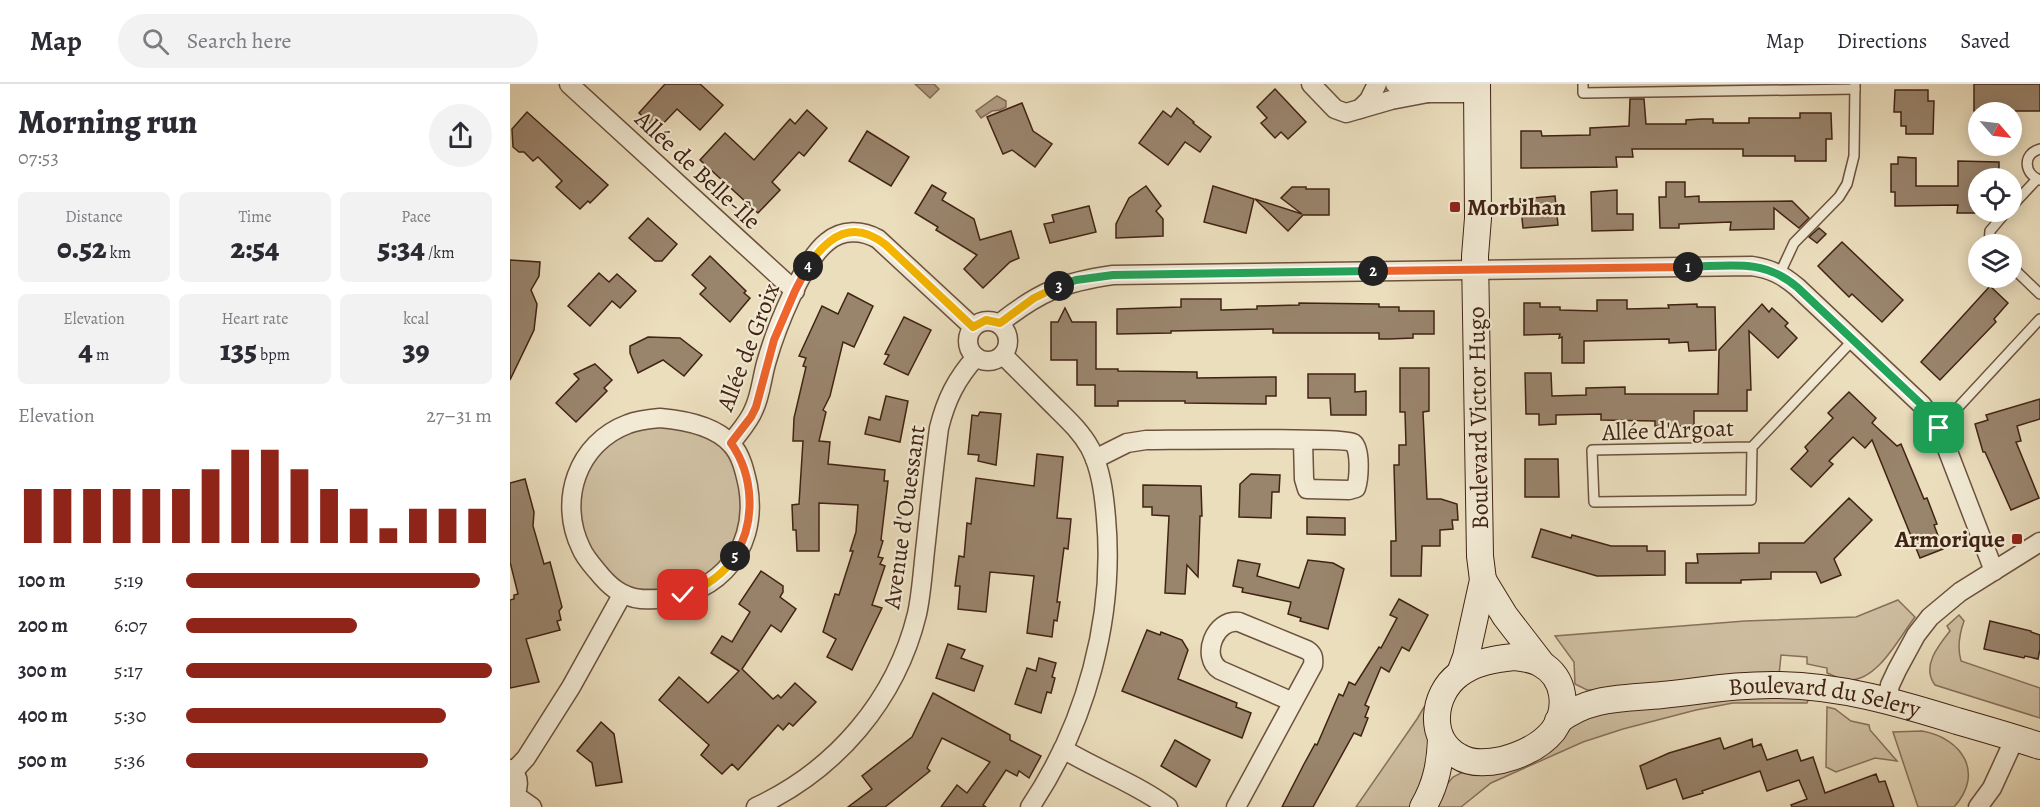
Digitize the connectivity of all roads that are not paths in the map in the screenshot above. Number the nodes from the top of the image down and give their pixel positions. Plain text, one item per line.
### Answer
1 (569, 84) edge
2 (1311, 84) edge
3 (1377, 84) edge
4 (1395, 84) edge
5 (1582, 84) edge
6 (1855, 86) edge
7 (1469, 88) edge
8 (1633, 88) edge
9 (1428, 93) junction
10 (1360, 109) junction
11 (2040, 149) edge
12 (2038, 179) edge
13 (2022, 196) edge
14 (1475, 263) junction
15 (1780, 273) junction
16 (2022, 277) edge
17 (795, 291) junction
18 (2040, 294) edge
19 (2040, 319) edge
20 (1000, 323) junction
21 (973, 327) junction
22 (1853, 340) junction
23 (1003, 355) junction
24 (976, 357) junction
25 (1939, 428) junction
26 (1303, 441) dead end
27 (731, 443) junction
28 (1752, 447) junction
29 (1095, 459) junction
30 (2040, 542) edge
31 (1994, 571) junction
32 (1483, 580) junction
33 (622, 595) junction
34 (1542, 664) junction
35 (1460, 673) junction
36 (1559, 683) junction
37 (1603, 699) junction
38 (1887, 699) junction
39 (1293, 702) junction
40 (1558, 721) junction
41 (2015, 738) junction
42 (1441, 739) junction
43 (2040, 746) edge
44 (1063, 749) junction
45 (1469, 761) junction
46 (512, 770) edge
47 (512, 797) edge
48 (1428, 798) edge
49 (532, 807) edge
50 (756, 807) edge
51 (1030, 807) edge
52 (1168, 807) edge
53 (1236, 807) edge
54 (1978, 807) edge

1 - 17 street, Allée de Belle-Île
2 - 10 street
3 - 10 street
4 - 9 street
5 - 8 lane
6 - 8 lane
6 - 15 lane
7 - 9 street
7 - 14 street, Boulevard Victor Hugo
9 - 10 street
11 - 12 lane
12 - 13 lane
14 - 15 street
14 - 20 street
14 - 32 street, Boulevard Victor Hugo
15 - 22 street
16 - 18 lane
17 - 21 street, Allée de Groix
17 - 27 street, Allée de Groix
19 - 25 lane
20 - 21 street
20 - 23 street
21 - 24 street
22 - 25 street
22 - 28 lane, Allée d'Argoat
23 - 24 street
23 - 29 street
24 - 50 street, Avenue d'Ouessant
25 - 31 street
26 - 29 street
27 - 33 street
27 - 33 street
28 - 28 lane, Allée d'Argoat
29 - 44 street
30 - 31 street
31 - 38 street
32 - 34 street, Boulevard Victor Hugo
32 - 35 street, Boulevard Victor Hugo
33 - 46 street
34 - 35 street
34 - 36 street
35 - 42 street
36 - 37 street, Boulevard du Selery
36 - 40 street
37 - 38 street, Boulevard du Selery
37 - 40 street, Boulevard du Selery
38 - 41 street, Boulevard du Selery
39 - 39 street
39 - 53 street
40 - 45 street
41 - 43 street, Boulevard du Selery
41 - 54 street
42 - 45 street
42 - 48 street
44 - 51 street
44 - 52 street
45 - 48 street
46 - 47 street
47 - 49 street

